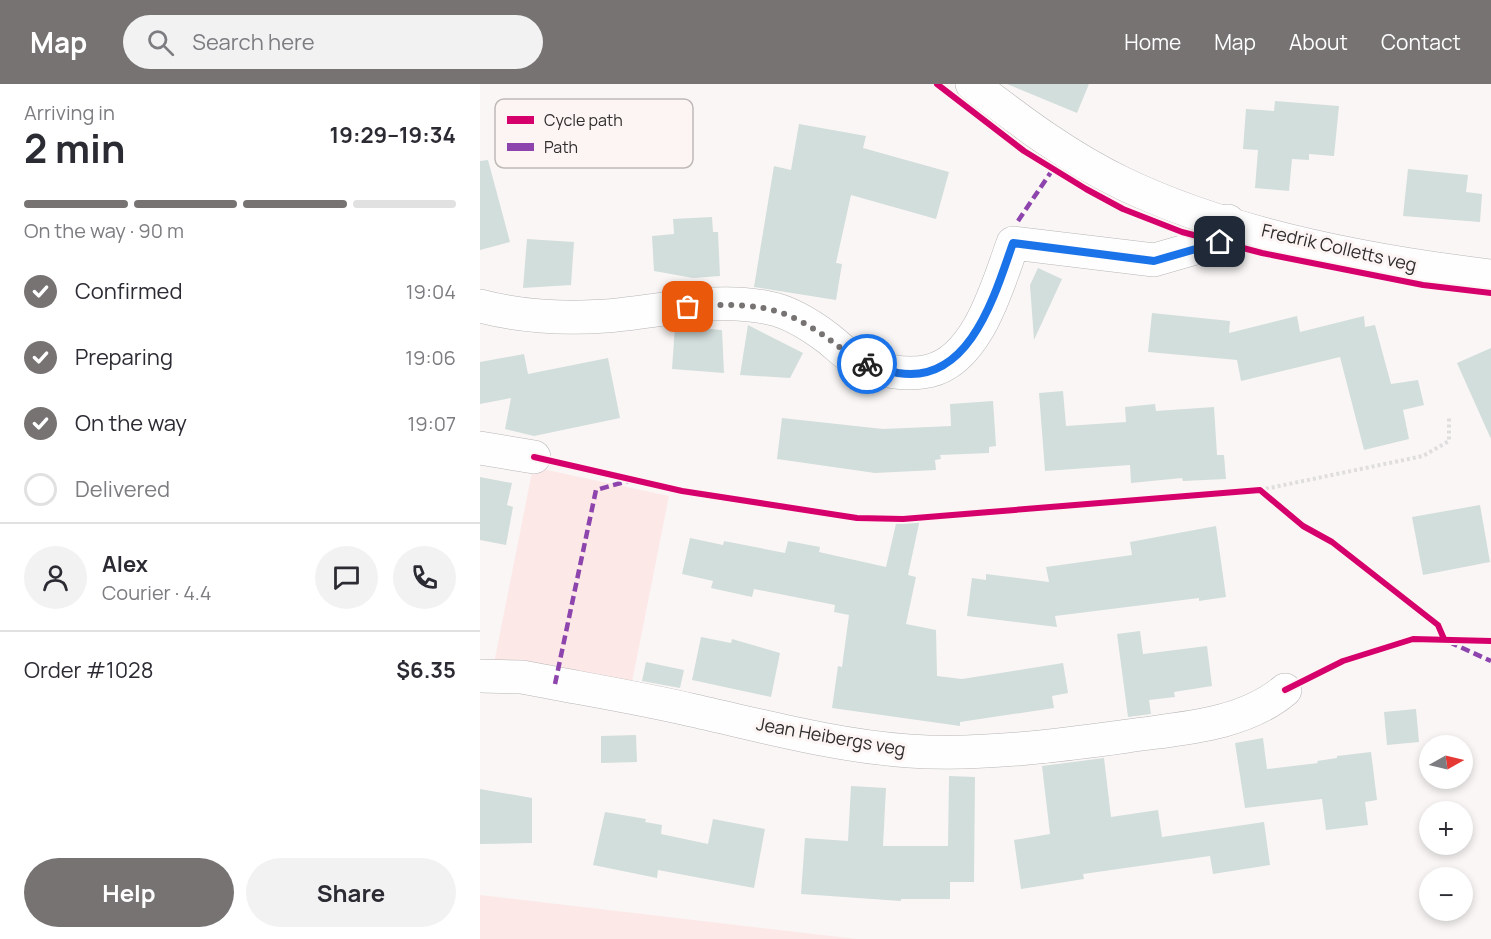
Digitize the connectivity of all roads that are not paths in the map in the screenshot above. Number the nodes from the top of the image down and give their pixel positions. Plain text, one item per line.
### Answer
1 (972, 84) edge
2 (1228, 221) junction
3 (1491, 276) edge
4 (480, 306) edge
5 (480, 448) edge
6 (534, 457) dead end
7 (480, 676) edge
8 (1285, 690) dead end

1 - 2 street, Fredrik Colletts veg
2 - 3 street, Fredrik Colletts veg
2 - 4 street
5 - 6 street
7 - 8 street, Jean Heibergs veg

